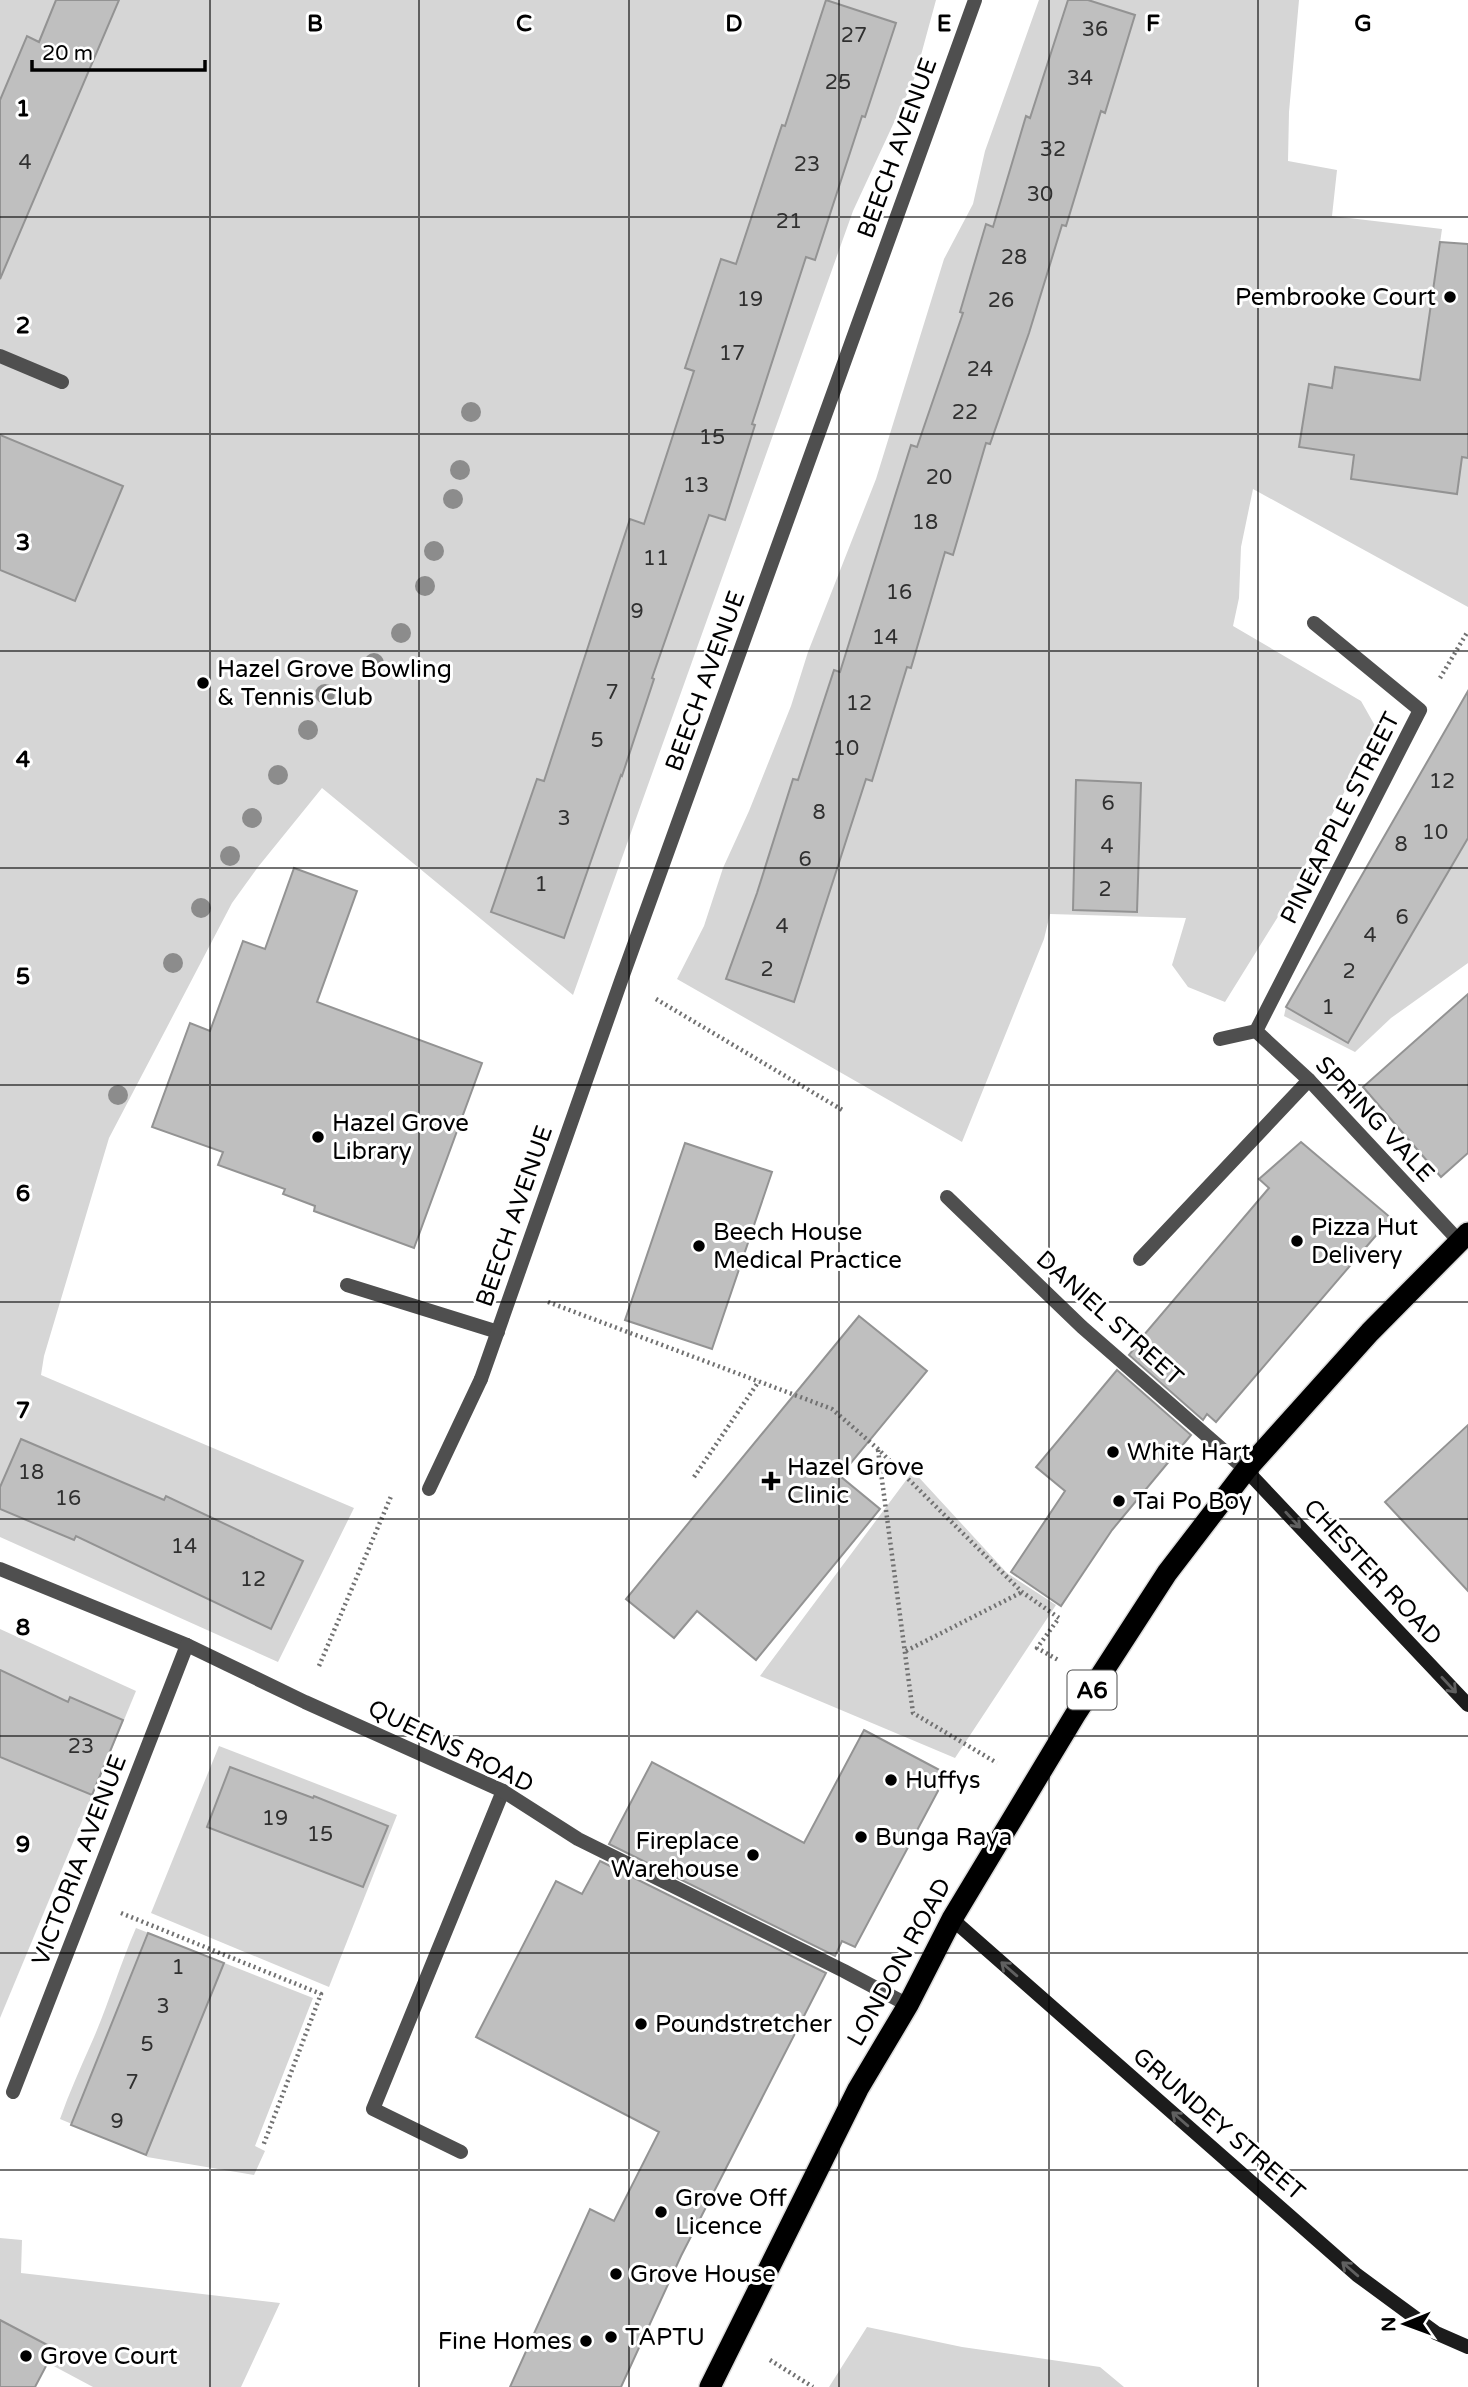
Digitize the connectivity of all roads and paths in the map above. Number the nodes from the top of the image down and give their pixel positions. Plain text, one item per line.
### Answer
1 (975, 0) edge
2 (0, 356) edge
3 (62, 382) dead end
4 (1314, 623) dead end
5 (1468, 631) edge
6 (1420, 710) junction
7 (622, 978) junction
8 (1256, 1031) junction
9 (1220, 1039) dead end
10 (1309, 1080) junction
11 (844, 1111) dead end
12 (947, 1197) dead end
13 (1465, 1241) edge
14 (1140, 1259) dead end
15 (347, 1285) dead end
16 (513, 1289) junction
17 (498, 1332) junction
18 (759, 1381) junction
19 (878, 1449) junction
20 (1246, 1470) junction
21 (694, 1477) dead end
22 (396, 1483) dead end
23 (429, 1489) dead end
24 (0, 1569) edge
25 (1022, 1592) junction
26 (187, 1645) junction
27 (906, 1651) junction
28 (1097, 1683) junction
29 (305, 1702) junction
30 (1468, 1705) edge
31 (1032, 1784) junction
32 (503, 1791) junction
33 (88, 1900) junction
34 (952, 1919) junction
35 (908, 2005) junction
36 (13, 2092) dead end
37 (262, 2146) dead end
38 (461, 2152) dead end
39 (733, 2337) junction
40 (1468, 2347) edge
41 (710, 2387) edge
42 (813, 2387) edge

1 - 7 street, BEECH AVENUE
2 - 3 street
4 - 6 street, PINEAPPLE STREET
5 - 6 path
6 - 8 street, PINEAPPLE STREET
7 - 11 path
7 - 16 street, BEECH AVENUE
8 - 9 street
8 - 10 street, SPRING VALE
10 - 13 street, SPRING VALE
10 - 14 street
12 - 20 street, DANIEL STREET
13 - 20 highway, LONDON ROAD / A6
15 - 17 street
16 - 17 street, BEECH AVENUE
16 - 18 path
17 - 23 street, BEECH AVENUE
18 - 19 path
18 - 21 path
19 - 25 path
19 - 27 path
20 - 28 highway, LONDON ROAD / A6
20 -> 30 street, CHESTER ROAD
22 - 29 path
24 - 26 street, QUEENS ROAD
25 - 27 path
25 - 28 path
26 - 29 street, QUEENS ROAD
26 - 33 street, VICTORIA AVENUE
27 - 31 path
28 - 31 highway, LONDON ROAD / A6
29 - 32 street, QUEENS ROAD
31 - 34 highway, LONDON ROAD / A6
32 - 35 street, QUEENS ROAD
32 - 38 street
33 - 36 street, VICTORIA AVENUE
33 - 37 path
34 - 35 highway, LONDON ROAD / A6
40 -> 34 street, GRUNDEY STREET
35 - 39 highway, LONDON ROAD / A6
39 - 41 highway, LONDON ROAD / A6
39 - 42 path

